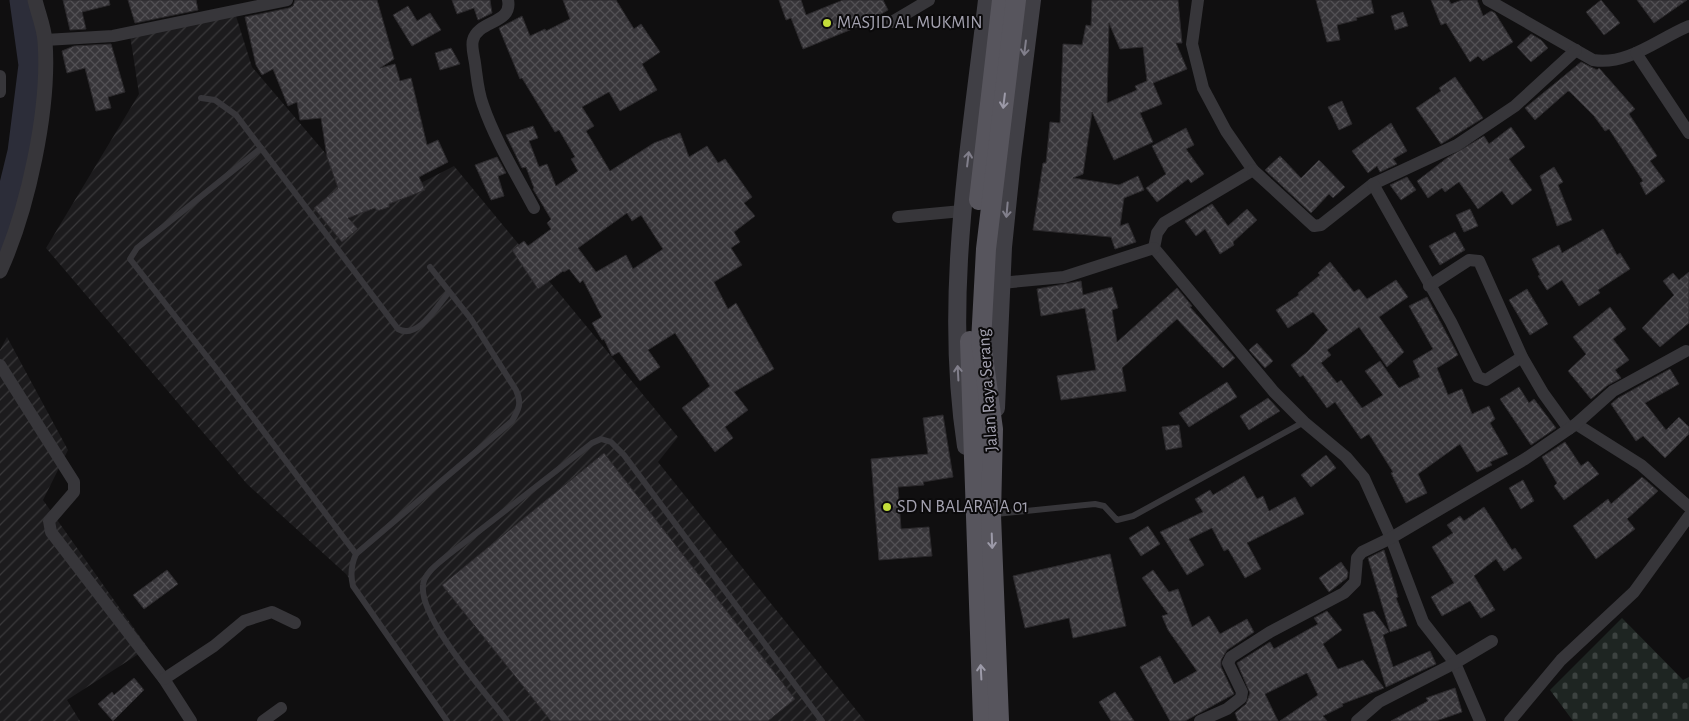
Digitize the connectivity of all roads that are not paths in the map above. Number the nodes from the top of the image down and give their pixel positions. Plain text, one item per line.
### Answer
1 (34, 0) edge
2 (287, 0) edge
3 (508, 0) edge
4 (931, 0) edge
5 (987, 0) edge
6 (1002, 0) edge
7 (1016, 0) edge
8 (1032, 0) edge
9 (1198, 0) edge
10 (1488, 0) edge
11 (892, 22) dead end
12 (1689, 26) edge
13 (45, 40) junction
14 (1576, 50) junction
15 (1636, 53) junction
16 (0, 76) edge
17 (0, 92) edge
18 (201, 98) dead end
19 (1689, 133) edge
20 (261, 148) junction
21 (1253, 170) junction
22 (1373, 184) junction
23 (534, 208) dead end
24 (962, 211) junction
25 (898, 217) dead end
26 (1154, 248) junction
27 (430, 268) dead end
28 (0, 271) edge
29 (1001, 283) junction
30 (1429, 286) junction
31 (449, 292) junction
32 (976, 342) junction
33 (1688, 351) edge
34 (1522, 357) junction
35 (0, 366) edge
36 (1304, 422) junction
37 (1572, 427) junction
38 (983, 492) junction
39 (1689, 507) edge
40 (991, 514) junction
41 (1689, 516) edge
42 (1391, 538) junction
43 (356, 554) junction
44 (295, 623) dead end
45 (1492, 641) dead end
46 (1455, 663) junction
47 (164, 679) junction
48 (281, 708) dead end
49 (191, 721) edge
50 (263, 721) edge
51 (447, 721) edge
52 (508, 721) edge
53 (822, 721) edge
54 (983, 721) edge
55 (999, 721) edge
56 (1200, 721) edge
57 (1357, 721) edge
58 (1480, 721) edge
59 (1510, 721) edge

1 - 13 street
2 - 13 street
3 - 23 street
4 - 11 street
24 -> 5 main road
6 - 32 highway, Jalan Raya Serang
7 -> 32 highway, Jalan Raya Serang
8 -> 29 main road
9 - 21 street
10 - 14 street
12 - 15 street
13 - 28 street
14 - 15 street
14 - 22 street
15 - 19 street
16 - 17 street
18 - 20 lane
20 - 31 lane
20 - 43 lane
21 - 22 street
21 - 26 street
22 - 30 street
24 - 25 street
38 -> 24 main road
26 - 29 street
26 - 36 street
27 - 31 lane
29 - 38 main road
30 - 34 street
30 - 34 street
31 - 43 lane
32 - 38 highway, Jalan Raya Serang
33 - 37 street
34 - 37 street
35 - 47 street
36 - 40 lane
36 - 42 street
37 - 39 street
37 - 42 street
38 - 40 highway, Jalan Raya Serang
54 -> 38 highway, Jalan Raya Serang
40 -> 55 highway, Jalan Raya Serang
41 - 59 street
42 - 46 street
42 - 56 street
43 - 51 lane
44 - 47 street
45 - 46 street
46 - 57 street
46 - 58 street
47 - 49 street
48 - 50 street
52 - 53 lane

